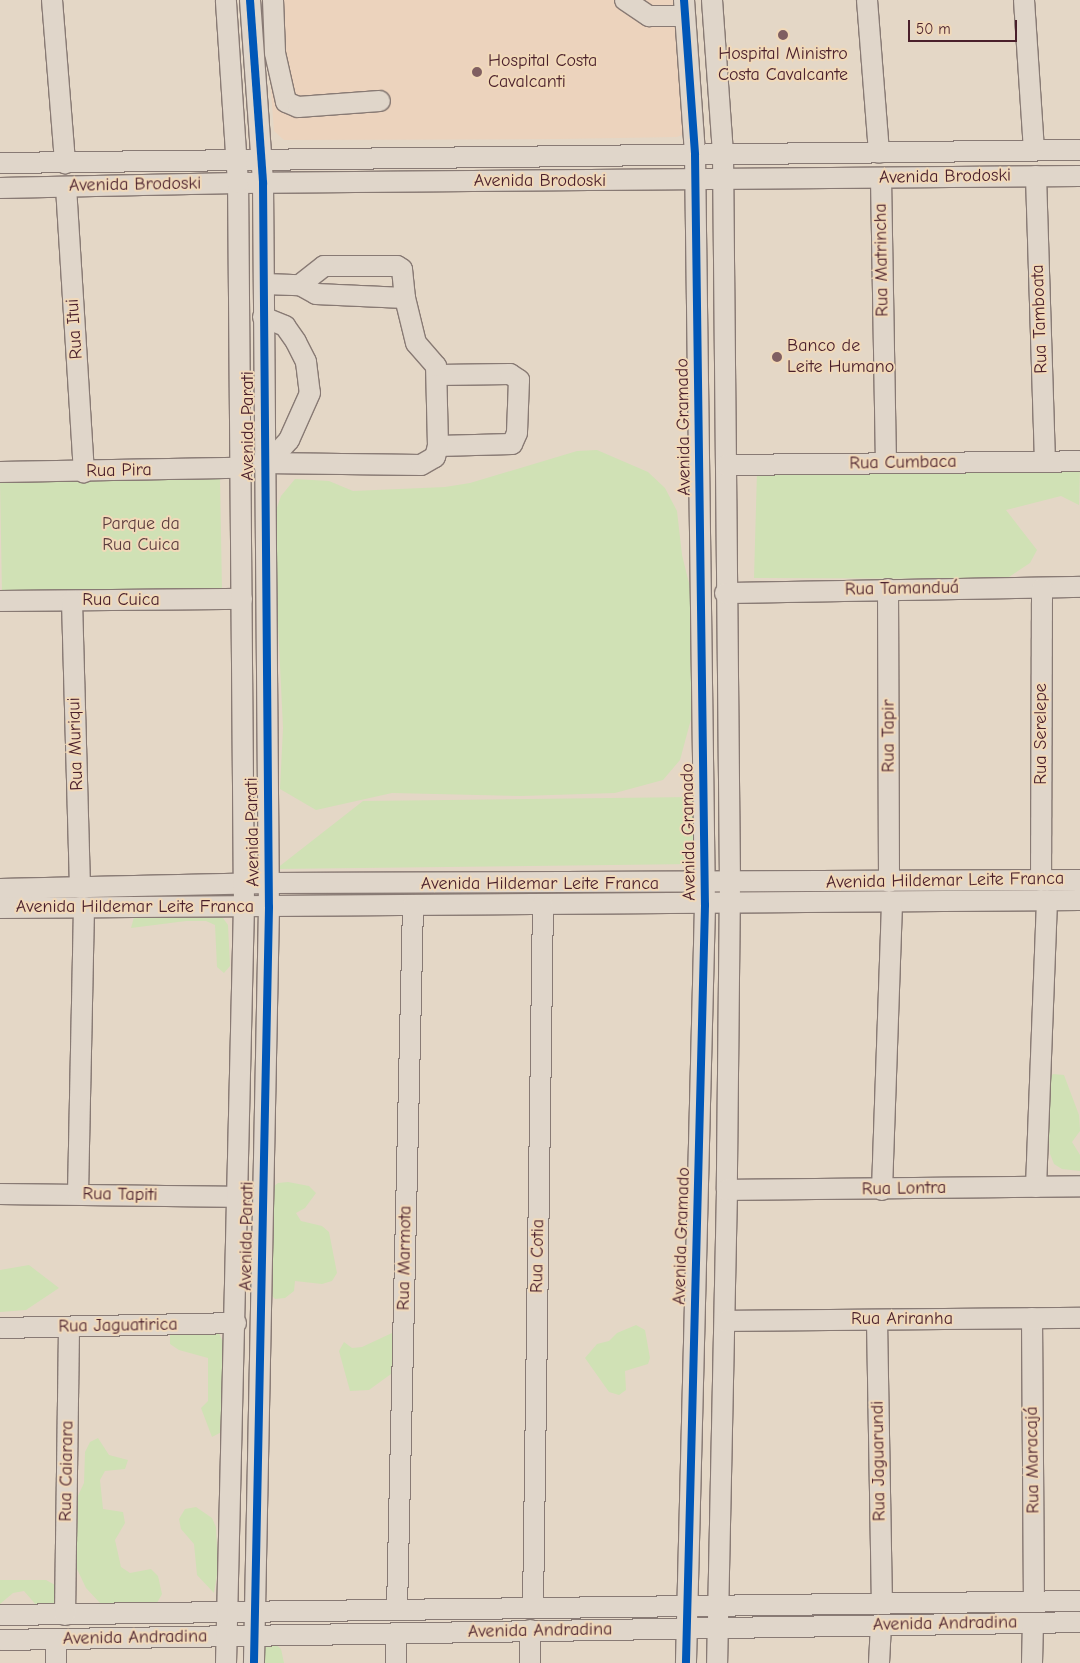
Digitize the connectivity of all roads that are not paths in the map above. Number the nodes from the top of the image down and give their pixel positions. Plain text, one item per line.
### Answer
1 (52, 0) edge
2 (226, 0) edge
3 (250, 0) edge
4 (273, 0) edge
5 (625, 0) edge
6 (712, 0) edge
7 (867, 0) edge
8 (1024, 0) edge
9 (650, 8) edge
10 (685, 8) edge
11 (380, 101) dead end
12 (1034, 150) junction
13 (1080, 150) edge
14 (879, 153) junction
15 (695, 155) junction
16 (723, 155) junction
17 (236, 160) junction
18 (261, 160) junction
19 (0, 163) edge
20 (65, 163) junction
21 (1036, 176) junction
22 (1080, 176) edge
23 (881, 178) junction
24 (724, 179) junction
25 (695, 180) junction
26 (238, 183) junction
27 (262, 183) junction
28 (66, 187) junction
29 (0, 188) edge
30 (356, 266) junction
31 (264, 284) junction
32 (300, 285) junction
33 (356, 295) junction
34 (405, 298) junction
35 (263, 317) junction
36 (437, 375) junction
37 (438, 446) junction
38 (264, 460) junction
39 (1045, 461) junction
40 (1080, 461) edge
41 (886, 463) junction
42 (726, 465) junction
43 (239, 468) junction
44 (0, 472) edge
45 (84, 472) junction
46 (1080, 587) edge
47 (1042, 588) junction
48 (888, 589) junction
49 (725, 593) junction
50 (242, 599) junction
51 (72, 600) junction
52 (0, 602) edge
53 (1080, 880) edge
54 (1041, 881) junction
55 (730, 883) junction
56 (269, 884) junction
57 (705, 884) junction
58 (244, 885) junction
59 (0, 889) edge
60 (891, 892) junction
61 (82, 897) junction
62 (1047, 900) junction
63 (1080, 900) edge
64 (728, 904) junction
65 (413, 905) junction
66 (543, 905) junction
67 (706, 905) junction
68 (269, 906) junction
69 (244, 907) junction
70 (0, 908) edge
71 (1080, 1186) edge
72 (1036, 1187) junction
73 (728, 1190) junction
74 (882, 1190) junction
75 (0, 1194) edge
76 (78, 1194) junction
77 (239, 1197) junction
78 (1032, 1318) junction
79 (1080, 1318) edge
80 (877, 1320) junction
81 (725, 1321) junction
82 (236, 1323) junction
83 (69, 1327) junction
84 (0, 1328) edge
85 (1080, 1601) edge
86 (1034, 1602) junction
87 (882, 1603) junction
88 (687, 1607) junction
89 (717, 1607) junction
90 (534, 1608) junction
91 (397, 1610) junction
92 (227, 1613) junction
93 (254, 1613) junction
94 (0, 1615) edge
95 (65, 1615) junction
96 (1080, 1622) edge
97 (1033, 1623) junction
98 (881, 1625) junction
99 (687, 1628) junction
100 (718, 1629) junction
101 (530, 1630) junction
102 (396, 1635) junction
103 (226, 1636) junction
104 (254, 1636) junction
105 (0, 1640) edge
106 (56, 1640) junction
107 (56, 1663) edge
108 (226, 1663) edge
109 (254, 1663) edge
110 (396, 1663) edge
111 (530, 1663) edge
112 (686, 1663) edge
113 (717, 1663) edge
114 (879, 1663) edge
115 (1032, 1663) edge

1 - 20 street
2 - 17 street, Avenida Parati
3 - 18 street, Avenida Parati
4 - 11 street
5 - 9 street
6 - 16 street
7 - 14 street
8 - 12 street
9 - 10 street
10 - 15 street, Avenida Gramado
12 - 13 street, Avenida Brodoski
12 - 14 street, Avenida Brodoski
14 - 16 street, Avenida Brodoski
15 - 16 street, Avenida Brodoski
15 - 18 street, Avenida Brodoski
15 - 25 street, Avenida Gramado
16 - 24 street
17 - 18 street, Avenida Brodoski
17 - 20 street, Avenida Brodoski
17 - 26 street, Avenida Parati
18 - 27 street, Avenida Parati
19 - 20 street, Avenida Brodoski
21 - 22 street, Avenida Brodoski
21 - 23 street, Avenida Brodoski
21 - 39 street, Rua Tamboata
23 - 24 street, Avenida Brodoski
23 - 41 street, Rua Matrincha
24 - 25 street, Avenida Brodoski
24 - 42 street
25 - 27 street, Avenida Brodoski
25 - 57 street, Avenida Gramado
26 - 27 street, Avenida Brodoski
26 - 28 street, Avenida Brodoski
26 - 43 street, Avenida Parati
27 - 31 street, Avenida Parati
28 - 29 street, Avenida Brodoski
28 - 45 street, Rua Itui
30 - 32 street
30 - 33 street
30 - 34 street
31 - 32 street
31 - 35 street, Avenida Parati
32 - 33 street
33 - 34 street
34 - 36 street
35 - 38 street, Avenida Parati
35 - 38 street
36 - 37 street
36 - 37 street
37 - 38 street
38 - 56 street, Avenida Parati
39 - 40 street, Rua Cumbaca
39 - 41 street, Rua Cumbaca
41 - 42 street, Rua Cumbaca
42 - 49 street
43 - 45 street, Rua Pira
43 - 50 street, Avenida Parati
44 - 45 street, Rua Pira
46 - 47 street, Rua Tamanduá
47 - 48 street, Rua Tamanduá
47 - 54 street, Rua Serelepe
48 - 49 street, Rua Tamanduá
48 - 60 street, Rua Tapir
49 - 55 street
50 - 51 street, Rua Cuica
50 - 58 street, Avenida Parati
51 - 52 street, Rua Cuica
51 - 61 street, Rua Muriqui
53 - 54 street, Avenida Hildemar Leite Franca
54 - 60 street, Avenida Hildemar Leite Franca
55 - 57 street, Avenida Hildemar Leite Franca
55 - 60 street, Avenida Hildemar Leite Franca
55 - 64 street
56 - 57 street, Avenida Hildemar Leite Franca
56 - 58 street, Avenida Hildemar Leite Franca
56 - 68 street, Avenida Parati
57 - 67 street, Avenida Gramado
58 - 61 street, Avenida Hildemar Leite Franca
58 - 69 street, Avenida Parati
59 - 61 street, Avenida Hildemar Leite Franca
60 - 62 street, Avenida Hildemar Leite Franca
60 - 64 street, Avenida Hildemar Leite Franca
60 - 74 street, Rua Tapir
61 - 69 street, Avenida Hildemar Leite Franca
61 - 70 street, Avenida Hildemar Leite Franca
61 - 76 street, Rua Muriqui
62 - 63 street, Avenida Hildemar Leite Franca
62 - 72 street
64 - 67 street, Avenida Hildemar Leite Franca
64 - 73 street
65 - 66 street, Avenida Hildemar Leite Franca
65 - 68 street, Avenida Hildemar Leite Franca
65 - 91 street, Rua Marmota
66 - 67 street, Avenida Hildemar Leite Franca
66 - 90 street, Rua Cotia
67 - 88 street, Avenida Gramado
68 - 69 street, Avenida Hildemar Leite Franca
68 - 93 street, Avenida Parati
69 - 77 street, Avenida Parati
71 - 72 street, Rua Lontra
72 - 74 street, Rua Lontra
73 - 74 street, Rua Lontra
73 - 81 street
75 - 76 street, Rua Tapiti
76 - 77 street, Rua Tapiti
77 - 82 street, Avenida Parati
78 - 79 street, Rua Ariranha
78 - 80 street, Rua Ariranha
78 - 86 street, Rua Maracajá
80 - 81 street, Rua Ariranha
80 - 87 street, Rua Jaguarundi
81 - 89 street
82 - 83 street, Rua Jaguatirica
82 - 92 street, Avenida Parati
83 - 84 street, Rua Jaguatirica
83 - 95 street, Rua Caiarara
85 - 86 street, Avenida Andradina
86 - 87 street, Avenida Andradina
87 - 89 street, Avenida Andradina
88 - 89 street, Avenida Andradina
88 - 90 street, Avenida Andradina
88 - 99 street, Avenida Gramado
89 - 100 street
90 - 91 street, Avenida Andradina
91 - 93 street, Avenida Andradina
92 - 93 street, Avenida Andradina
92 - 95 street, Avenida Andradina
92 - 103 street, Avenida Parati
93 - 104 street, Avenida Parati
94 - 95 street, Avenida Andradina
96 - 97 street, Avenida Andradina
97 - 98 street, Avenida Andradina
97 - 115 street
98 - 100 street, Avenida Andradina
98 - 114 street
99 - 100 street, Avenida Andradina
99 - 101 street, Avenida Andradina
99 - 112 street, Avenida Gramado
100 - 113 street
101 - 102 street, Avenida Andradina
101 - 111 street
102 - 104 street, Avenida Andradina
102 - 110 street
103 - 104 street, Avenida Andradina
103 - 106 street, Avenida Andradina
103 - 108 street, Avenida Parati
104 - 109 street, Avenida Parati
105 - 106 street, Avenida Andradina
106 - 107 street

